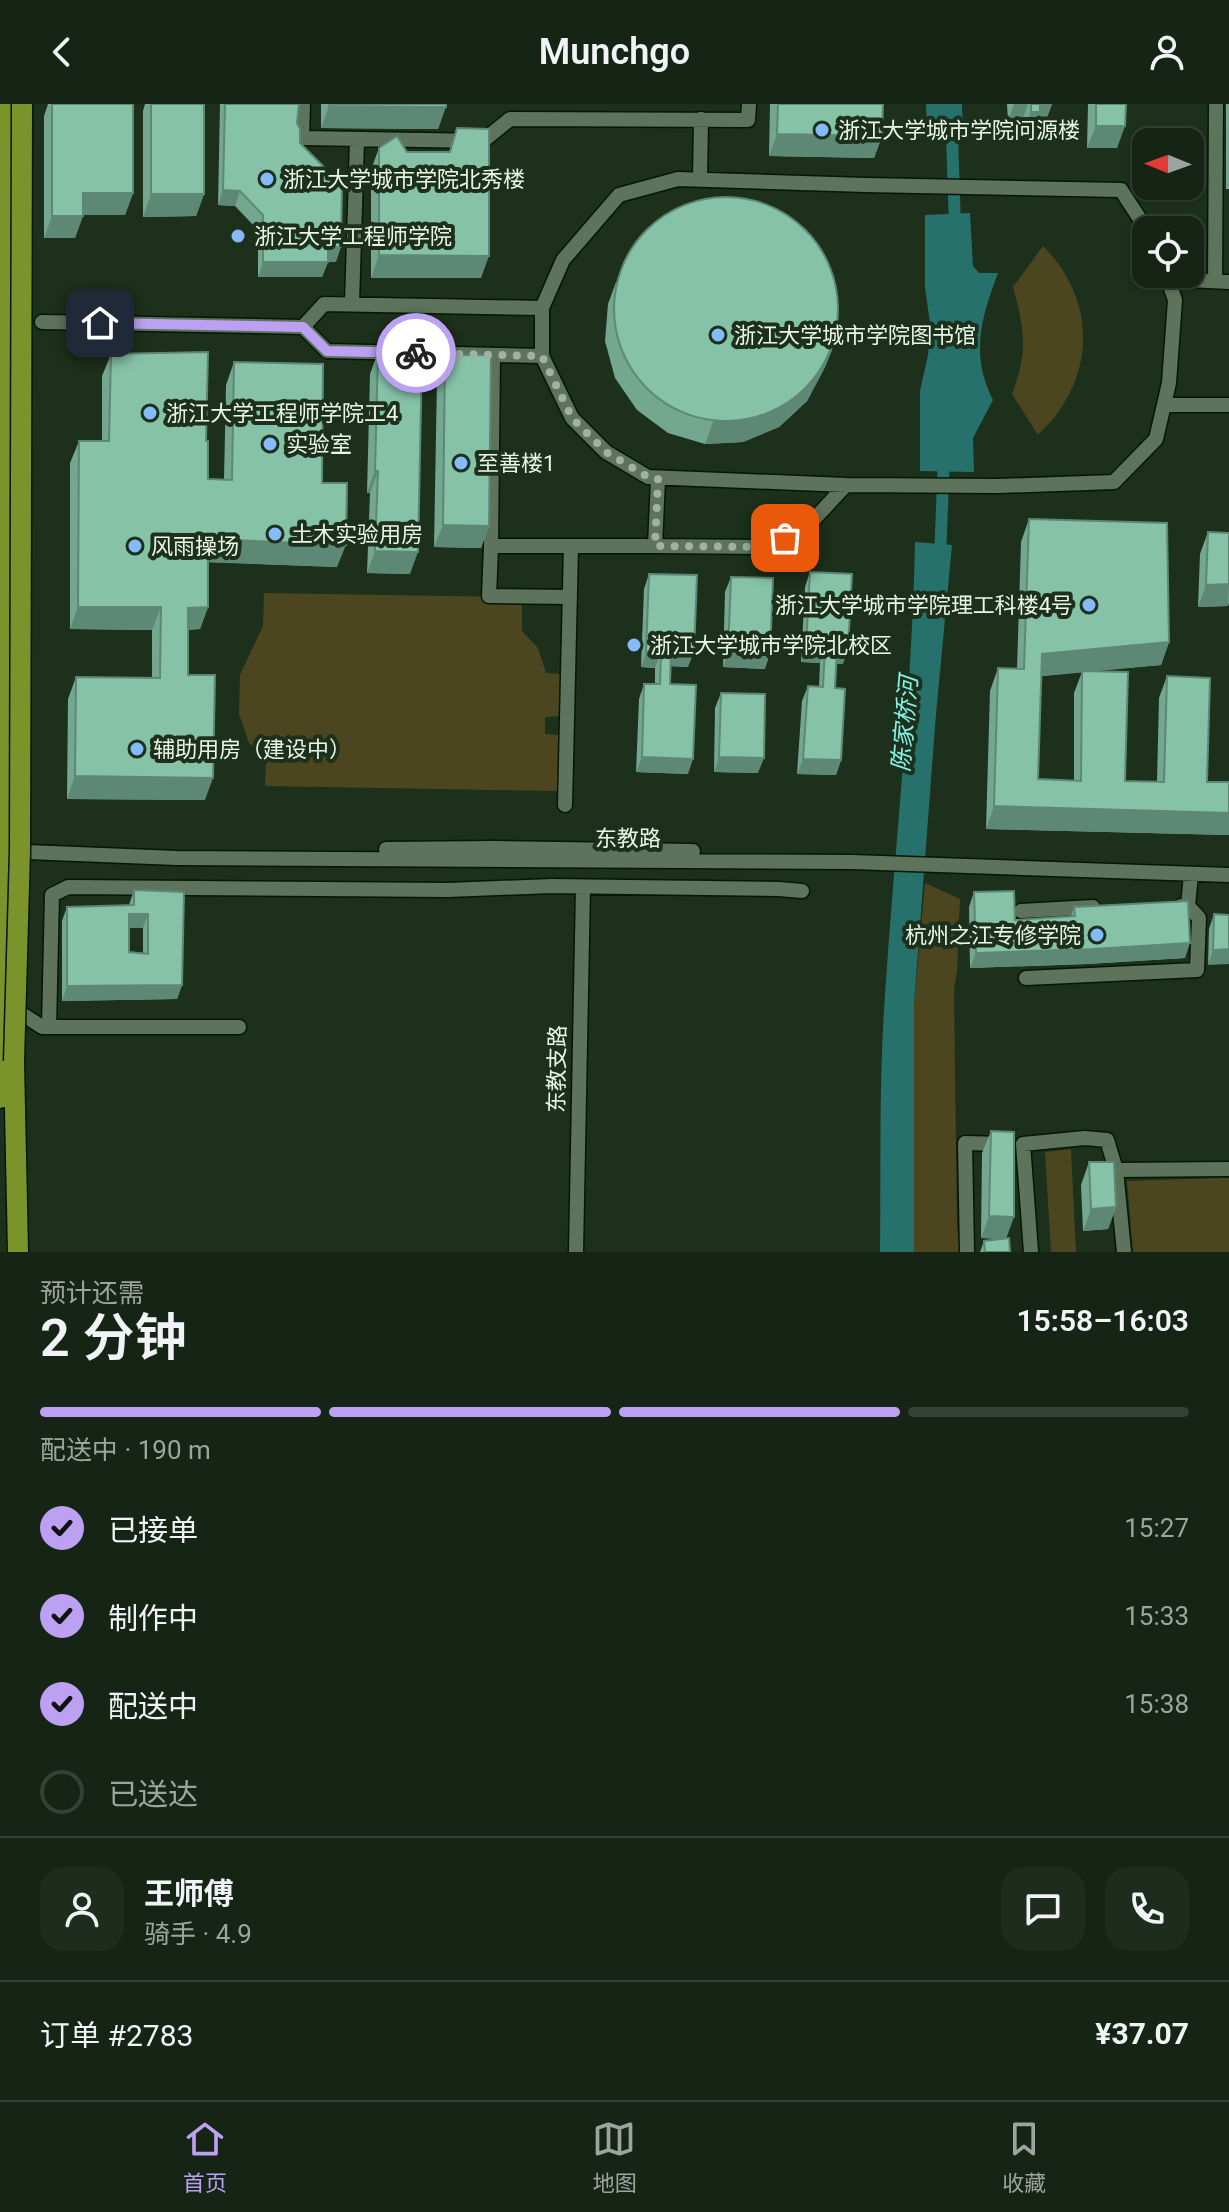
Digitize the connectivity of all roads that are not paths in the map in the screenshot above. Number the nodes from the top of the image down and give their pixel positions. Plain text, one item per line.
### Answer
1 (3, 104) edge
2 (22, 104) edge
3 (303, 104) edge
4 (749, 104) edge
5 (1216, 104) edge
6 (701, 119) junction
7 (357, 140) junction
8 (700, 180) junction
9 (1138, 216) edge
10 (1222, 282) edge
11 (1171, 288) edge
12 (352, 304) junction
13 (542, 308) junction
14 (42, 322) dead end
15 (303, 327) junction
16 (493, 355) junction
17 (542, 356) junction
18 (9, 357) junction
19 (1164, 405) junction
20 (1229, 405) edge
21 (658, 479) junction
22 (846, 485) junction
23 (30, 531) dead end
24 (491, 546) junction
25 (571, 546) junction
26 (655, 546) junction
27 (30, 597) dead end
28 (570, 597) junction
29 (565, 805) dead end
30 (5, 838) junction
31 (27, 848) dead end
32 (969, 862) junction
33 (1229, 867) edge
34 (1191, 874) junction
35 (1229, 875) edge
36 (583, 887) junction
37 (802, 891) dead end
38 (1116, 906) edge
39 (1159, 906) edge
40 (1188, 906) junction
41 (1021, 911) dead end
42 (1026, 978) dead end
43 (22, 1014) dead end
44 (49, 1027) junction
45 (239, 1027) dead end
46 (0, 1052) edge
47 (0, 1098) edge
48 (1023, 1144) junction
49 (1229, 1169) edge
50 (1116, 1170) junction
51 (18, 1252) edge
52 (576, 1252) edge
53 (967, 1252) edge
54 (1031, 1252) edge
55 (1124, 1252) edge

1 - 18 highway
2 - 51 highway, bridge
3 - 7 street
4 - 6 street
5 - 10 street
6 - 7 street
6 - 8 street
7 - 12 street
8 - 9 street
8 - 13 street
11 - 19 street
12 - 13 street
12 - 15 street
13 - 17 street
14 - 15 street
15 - 16 street
16 - 17 street
16 - 24 street
17 - 21 street
18 - 23 highway
18 - 30 highway
19 - 20 street
19 - 22 street
21 - 22 street
21 - 26 street
22 - 26 street
24 - 25 street
24 - 28 street
25 - 26 street
25 - 28 street
27 - 30 highway
28 - 29 street
30 - 46 highway
31 - 32 street, 东教路
32 - 33 street, 东教路
32 - 34 street, 东教路
34 - 35 street, 东教路
34 - 40 street
36 - 37 street
36 - 44 street
36 - 52 street, 东教支路
38 - 41 street
39 - 40 street
40 - 42 street
43 - 44 street
44 - 45 street
46 - 47 highway
48 - 50 street
48 - 53 street
48 - 54 street
49 - 50 street
50 - 55 street

